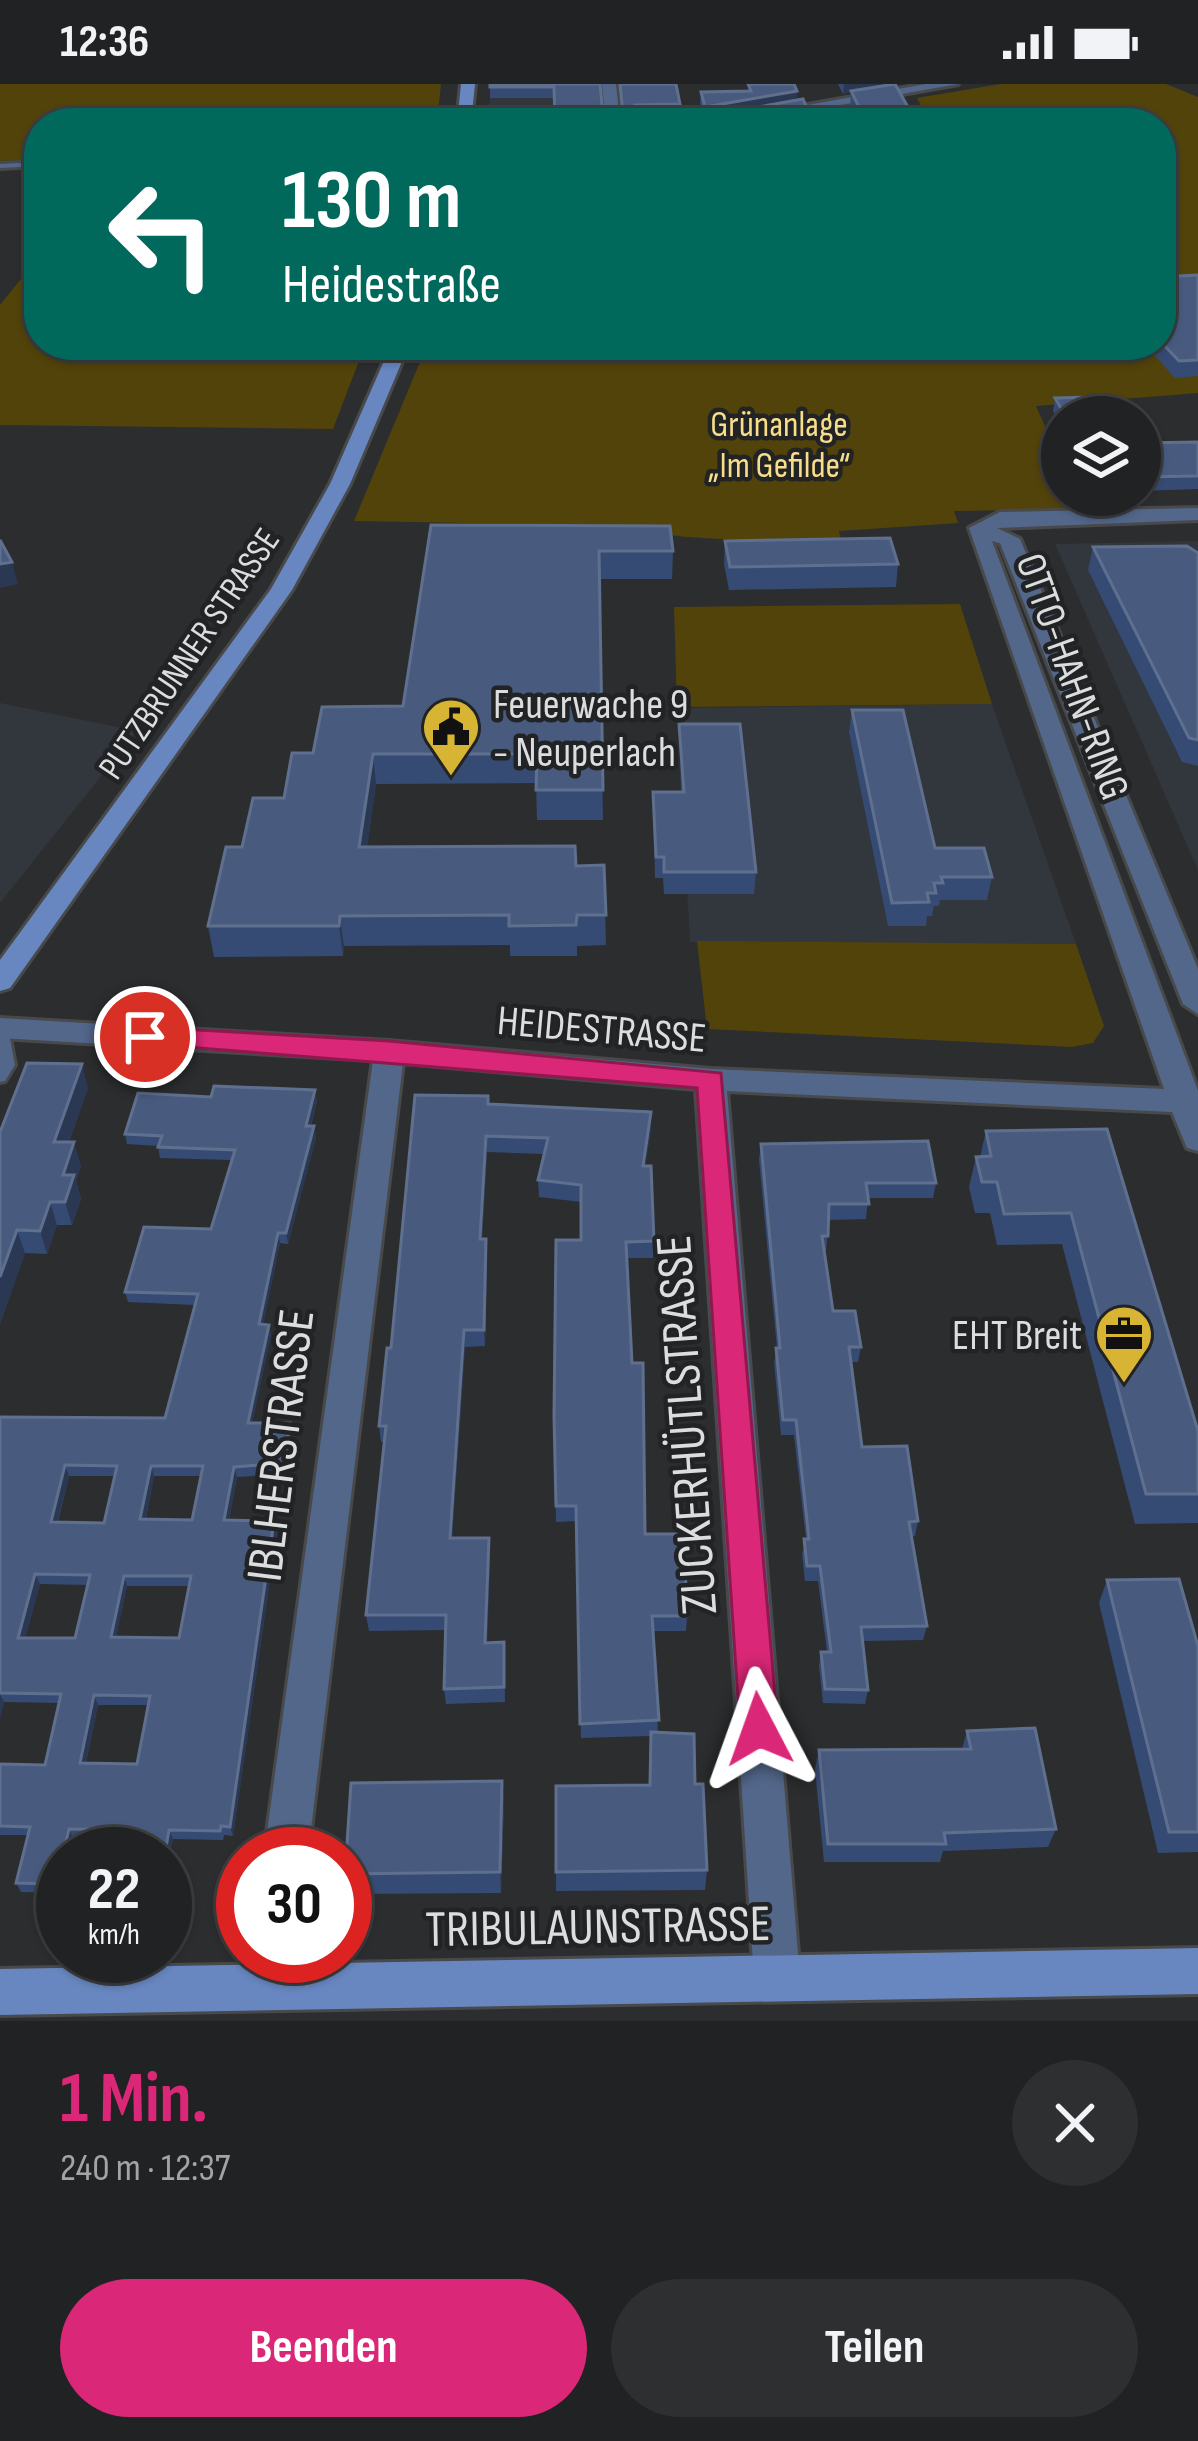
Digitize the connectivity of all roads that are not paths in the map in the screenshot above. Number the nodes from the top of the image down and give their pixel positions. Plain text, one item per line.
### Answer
1 (843, 84) edge
2 (951, 84) edge
3 (859, 100) junction
4 (808, 108) edge
5 (394, 360) edge
6 (1198, 514) edge
7 (1198, 524) edge
8 (980, 538) junction
9 (1010, 539) junction
10 (0, 982) edge
11 (1198, 1004) edge
12 (0, 1028) edge
13 (389, 1051) junction
14 (0, 1077) edge
15 (711, 1080) junction
16 (1191, 1102) edge
17 (1198, 1140) edge
18 (289, 1827) edge
19 (1198, 1971) edge
20 (372, 1973) edge
21 (216, 1976) edge
22 (777, 1978) junction
23 (0, 1992) edge

1 - 3 street
2 - 3 street
3 - 4 street
5 - 10 main road, PUTZBRUNNER STRASSE
6 - 8 street
7 - 9 street
8 - 9 street, OTTO-HAHN-RING
8 - 16 street, OTTO-HAHN-RING
9 - 11 street, OTTO-HAHN-RING
12 - 13 street, HEIDESTRASSE
12 - 14 lane
13 - 15 street, HEIDESTRASSE
13 - 18 street, IBLHERSTRASSE
15 - 16 street, HEIDESTRASSE
15 - 22 street, ZUCKERHÜTLSTRASSE
16 - 17 street, OTTO-HAHN-RING
19 - 22 main road, TRIBULAUNSTRASSE
20 - 22 main road, TRIBULAUNSTRASSE
21 - 23 main road, TRIBULAUNSTRASSE

